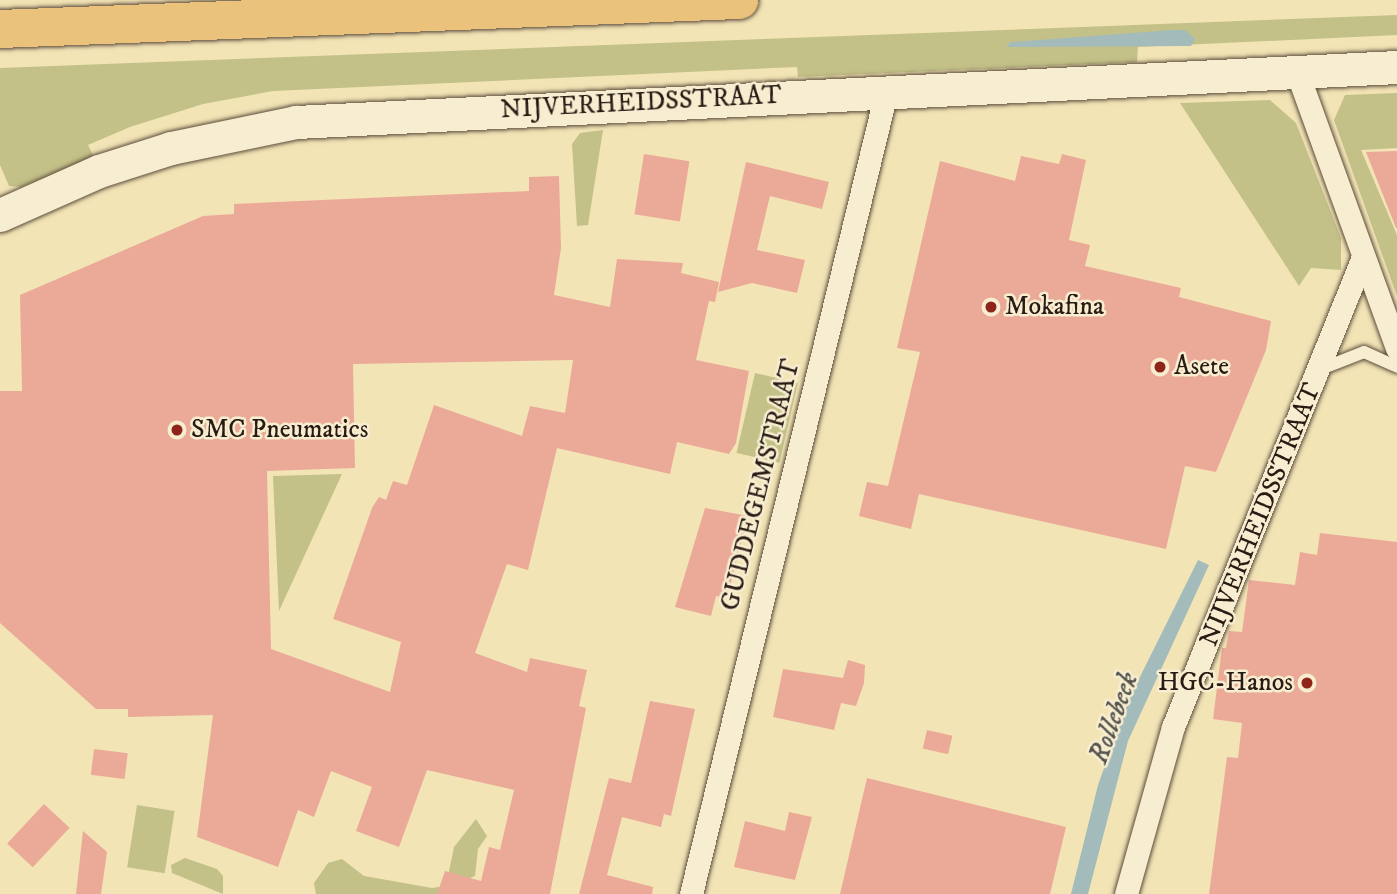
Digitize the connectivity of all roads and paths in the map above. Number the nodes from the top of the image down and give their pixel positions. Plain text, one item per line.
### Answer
1 (739, 0) edge
2 (0, 29) edge
3 (1397, 67) edge
4 (1297, 72) junction
5 (887, 89) junction
6 (0, 215) edge
7 (1363, 257) junction
8 (1397, 349) edge
9 (1397, 367) edge
10 (1321, 369) junction
11 (691, 894) edge
12 (1126, 894) edge

1 - 2 highway
3 - 4 street, NIJVERHEIDSSTRAAT
4 - 5 street, NIJVERHEIDSSTRAAT
4 - 7 street
5 - 6 street, NIJVERHEIDSSTRAAT
5 - 11 street, GUDDEGEMSTRAAT
7 - 8 street
7 - 10 street, NIJVERHEIDSSTRAAT
9 - 10 lane
10 - 12 street, NIJVERHEIDSSTRAAT

